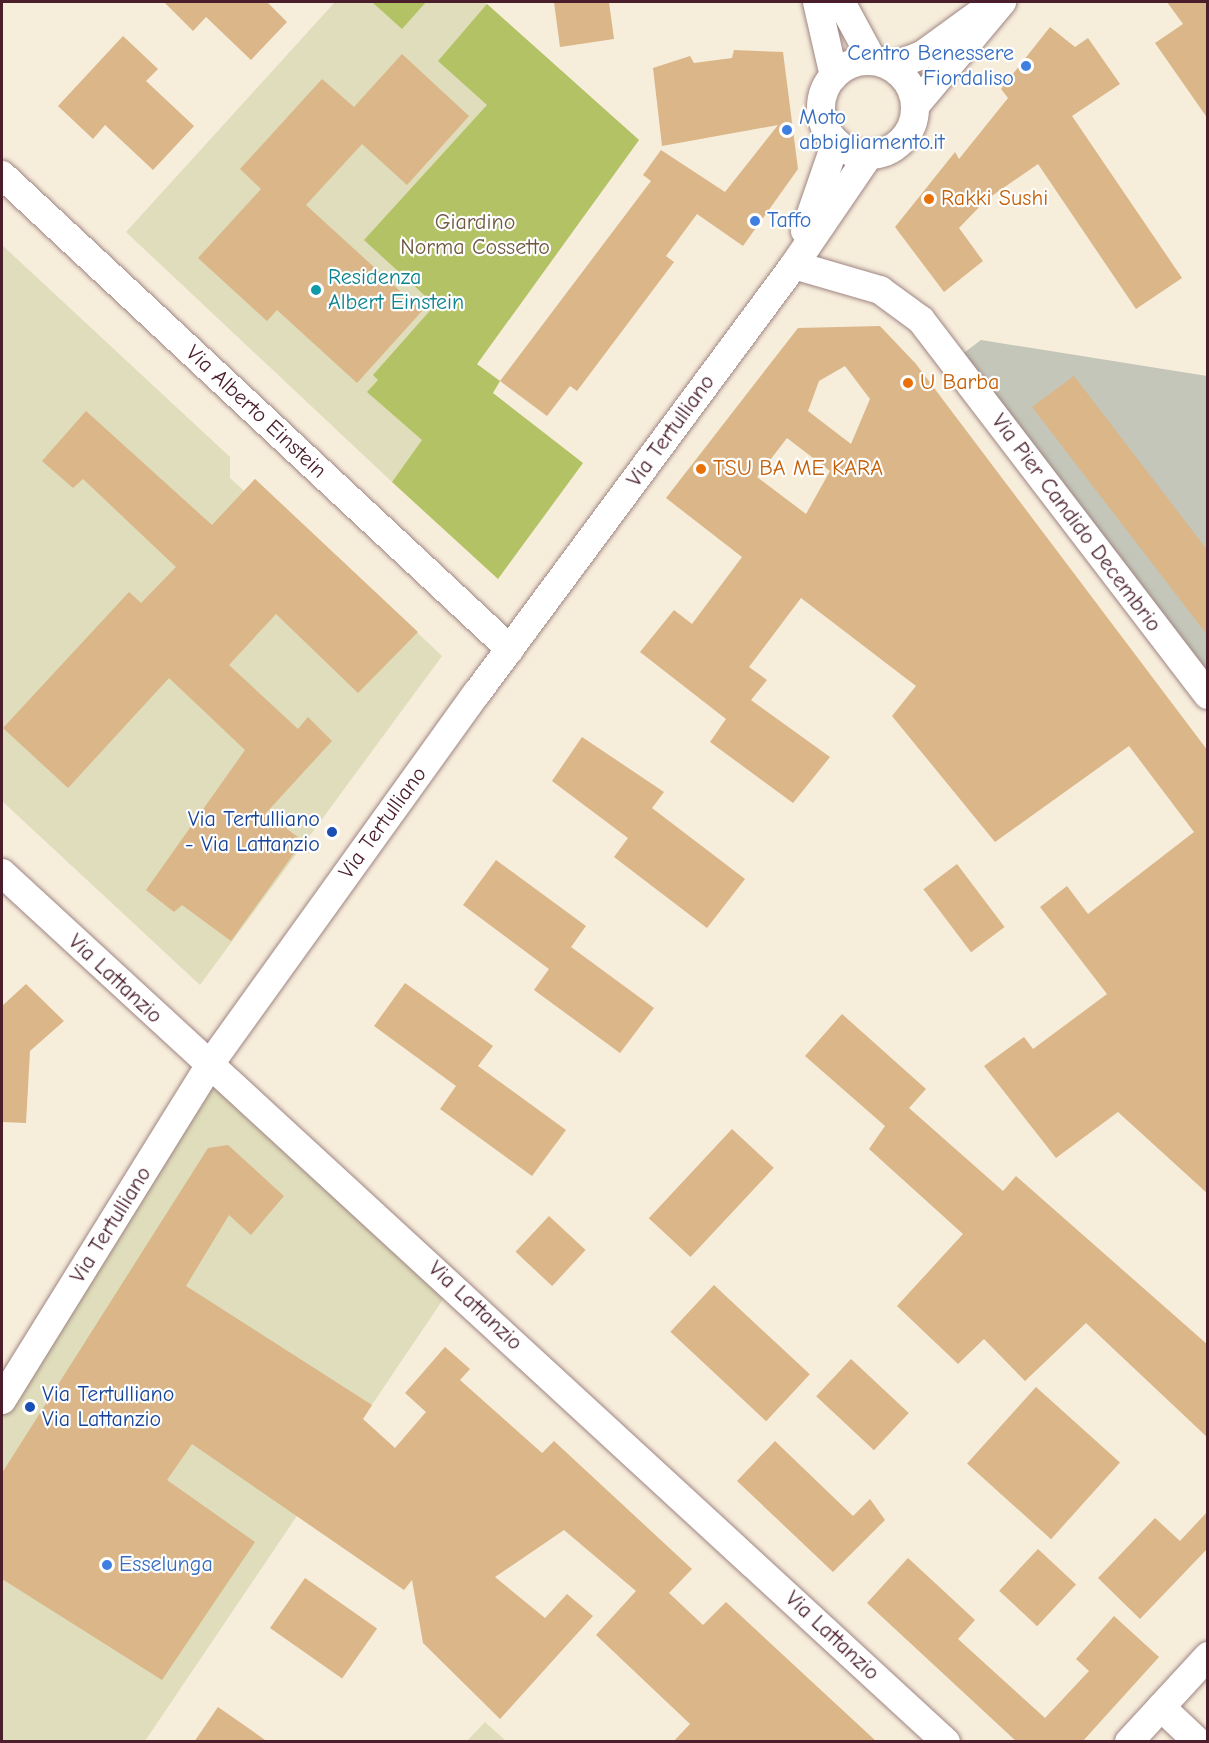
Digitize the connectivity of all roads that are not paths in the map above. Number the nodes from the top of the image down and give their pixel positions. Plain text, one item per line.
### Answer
1 (816, 2) edge
2 (841, 2) edge
3 (996, 2) edge
4 (1002, 2) edge
5 (882, 64) junction
6 (834, 75) junction
7 (915, 106) junction
8 (836, 142) junction
9 (869, 155) junction
10 (2, 175) edge
11 (794, 265) junction
12 (510, 649) junction
13 (1208, 695) edge
14 (2, 873) edge
15 (210, 1064) junction
16 (2, 1400) edge
17 (1208, 1656) edge
18 (1161, 1707) junction
19 (946, 1742) edge
20 (1129, 1742) edge
21 (1198, 1742) edge

1 - 6 street
2 - 5 street
3 - 5 street
4 - 7 street
5 - 6 street
5 - 7 street
6 - 8 street
7 - 9 street
8 - 9 street
8 - 11 street, Via Tertulliano
9 - 11 street, Via Tertulliano
10 - 12 street, Via Alberto Einstein
11 - 12 street, Via Tertulliano
11 - 13 street, Via Pier Candido Decembrio
12 - 15 street, Via Tertulliano
14 - 15 street, Via Lattanzio
15 - 16 street, Via Tertulliano
15 - 19 street, Via Lattanzio
17 - 18 street
18 - 20 street
18 - 21 street

